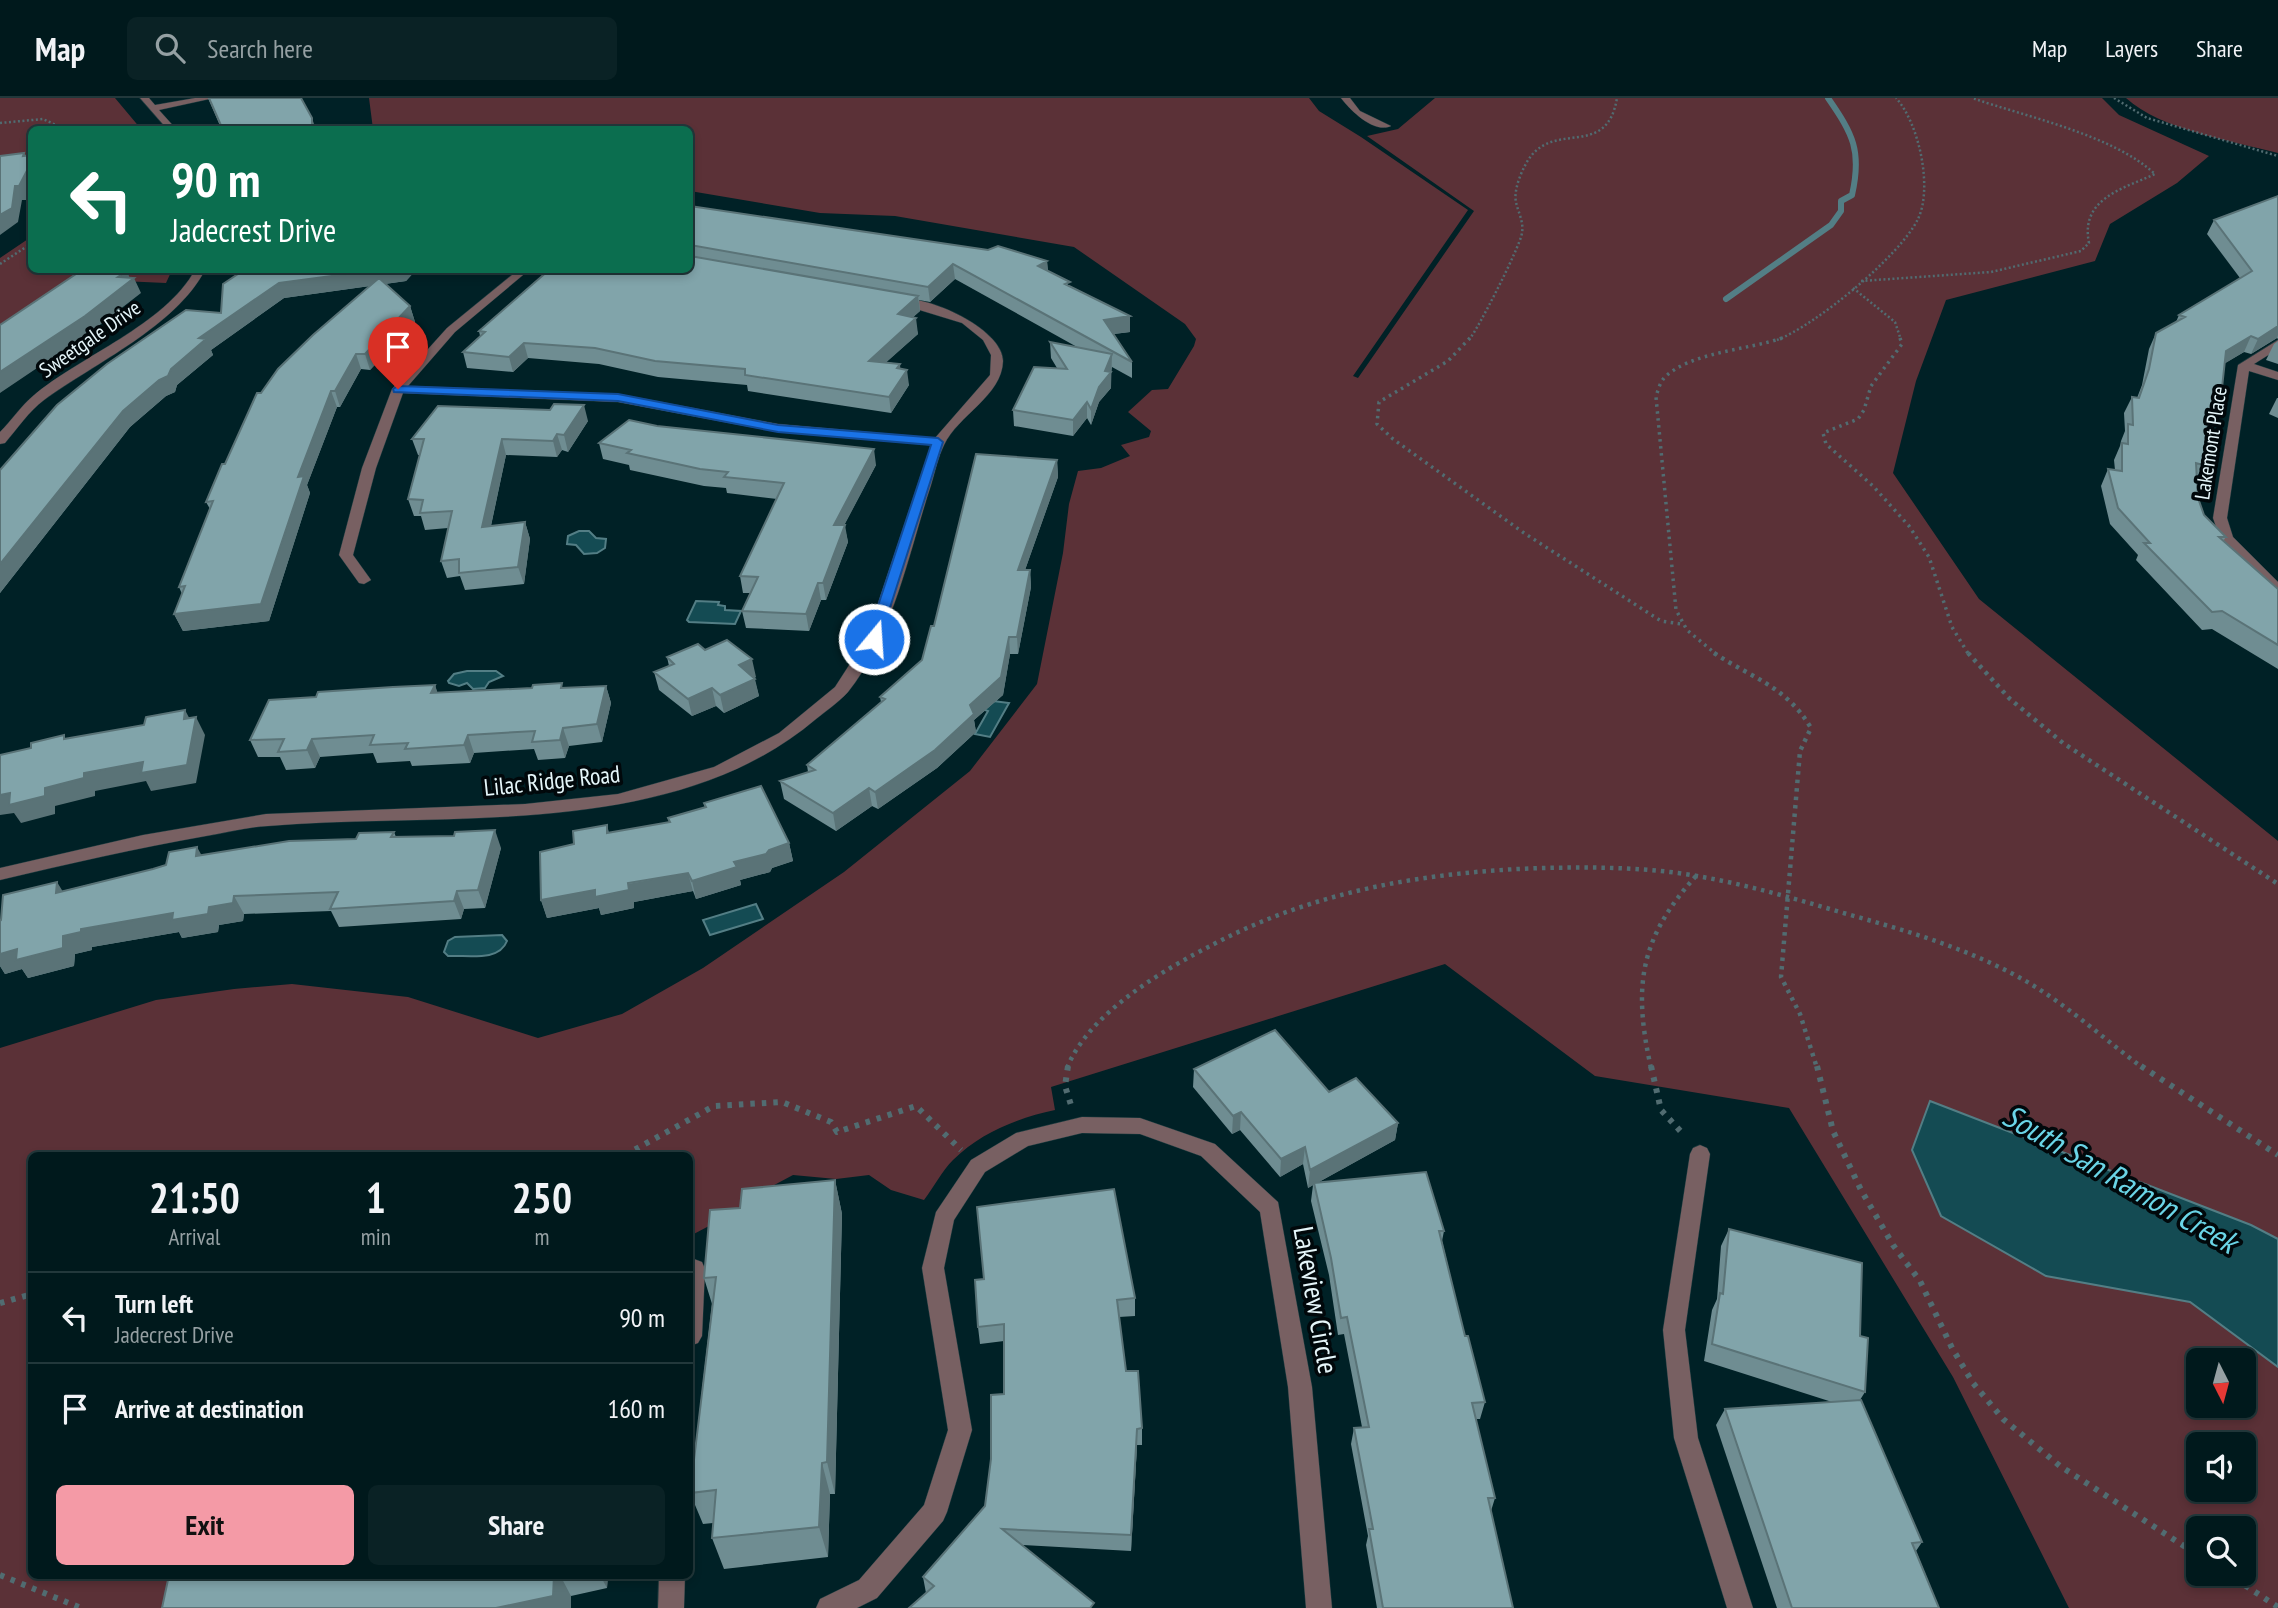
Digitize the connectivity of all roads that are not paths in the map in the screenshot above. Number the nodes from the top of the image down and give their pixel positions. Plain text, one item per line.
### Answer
1 (144, 98) edge
2 (210, 98) edge
3 (1345, 98) edge
4 (153, 108) junction
5 (169, 126) edge
6 (1386, 126) dead end
7 (198, 273) edge
8 (520, 273) edge
9 (878, 297) edge
10 (2278, 344) edge
11 (2244, 365) junction
12 (2278, 376) edge
13 (398, 389) junction
14 (0, 440) edge
15 (938, 442) junction
16 (363, 580) dead end
17 (2278, 590) edge
18 (0, 874) edge
19 (1700, 1154) road end
20 (694, 1269) dead end
21 (693, 1286) edge
22 (672, 1579) edge
23 (671, 1608) edge
24 (829, 1608) edge
25 (1319, 1608) edge
26 (1740, 1608) edge

1 - 4 street
2 - 4 street
3 - 6 street
4 - 5 street
7 - 14 street, Sweetgale Drive
8 - 13 street
9 - 15 street, Lilac Ridge Road
10 - 11 street, Lakemont Place
11 - 12 street, Lakemont Place
11 - 17 street, Lakemont Place
13 - 15 street
13 - 16 street
15 - 18 street, Lilac Ridge Road
19 - 26 street
20 - 21 street
22 - 23 street
24 - 25 street, Lakeview Circle

